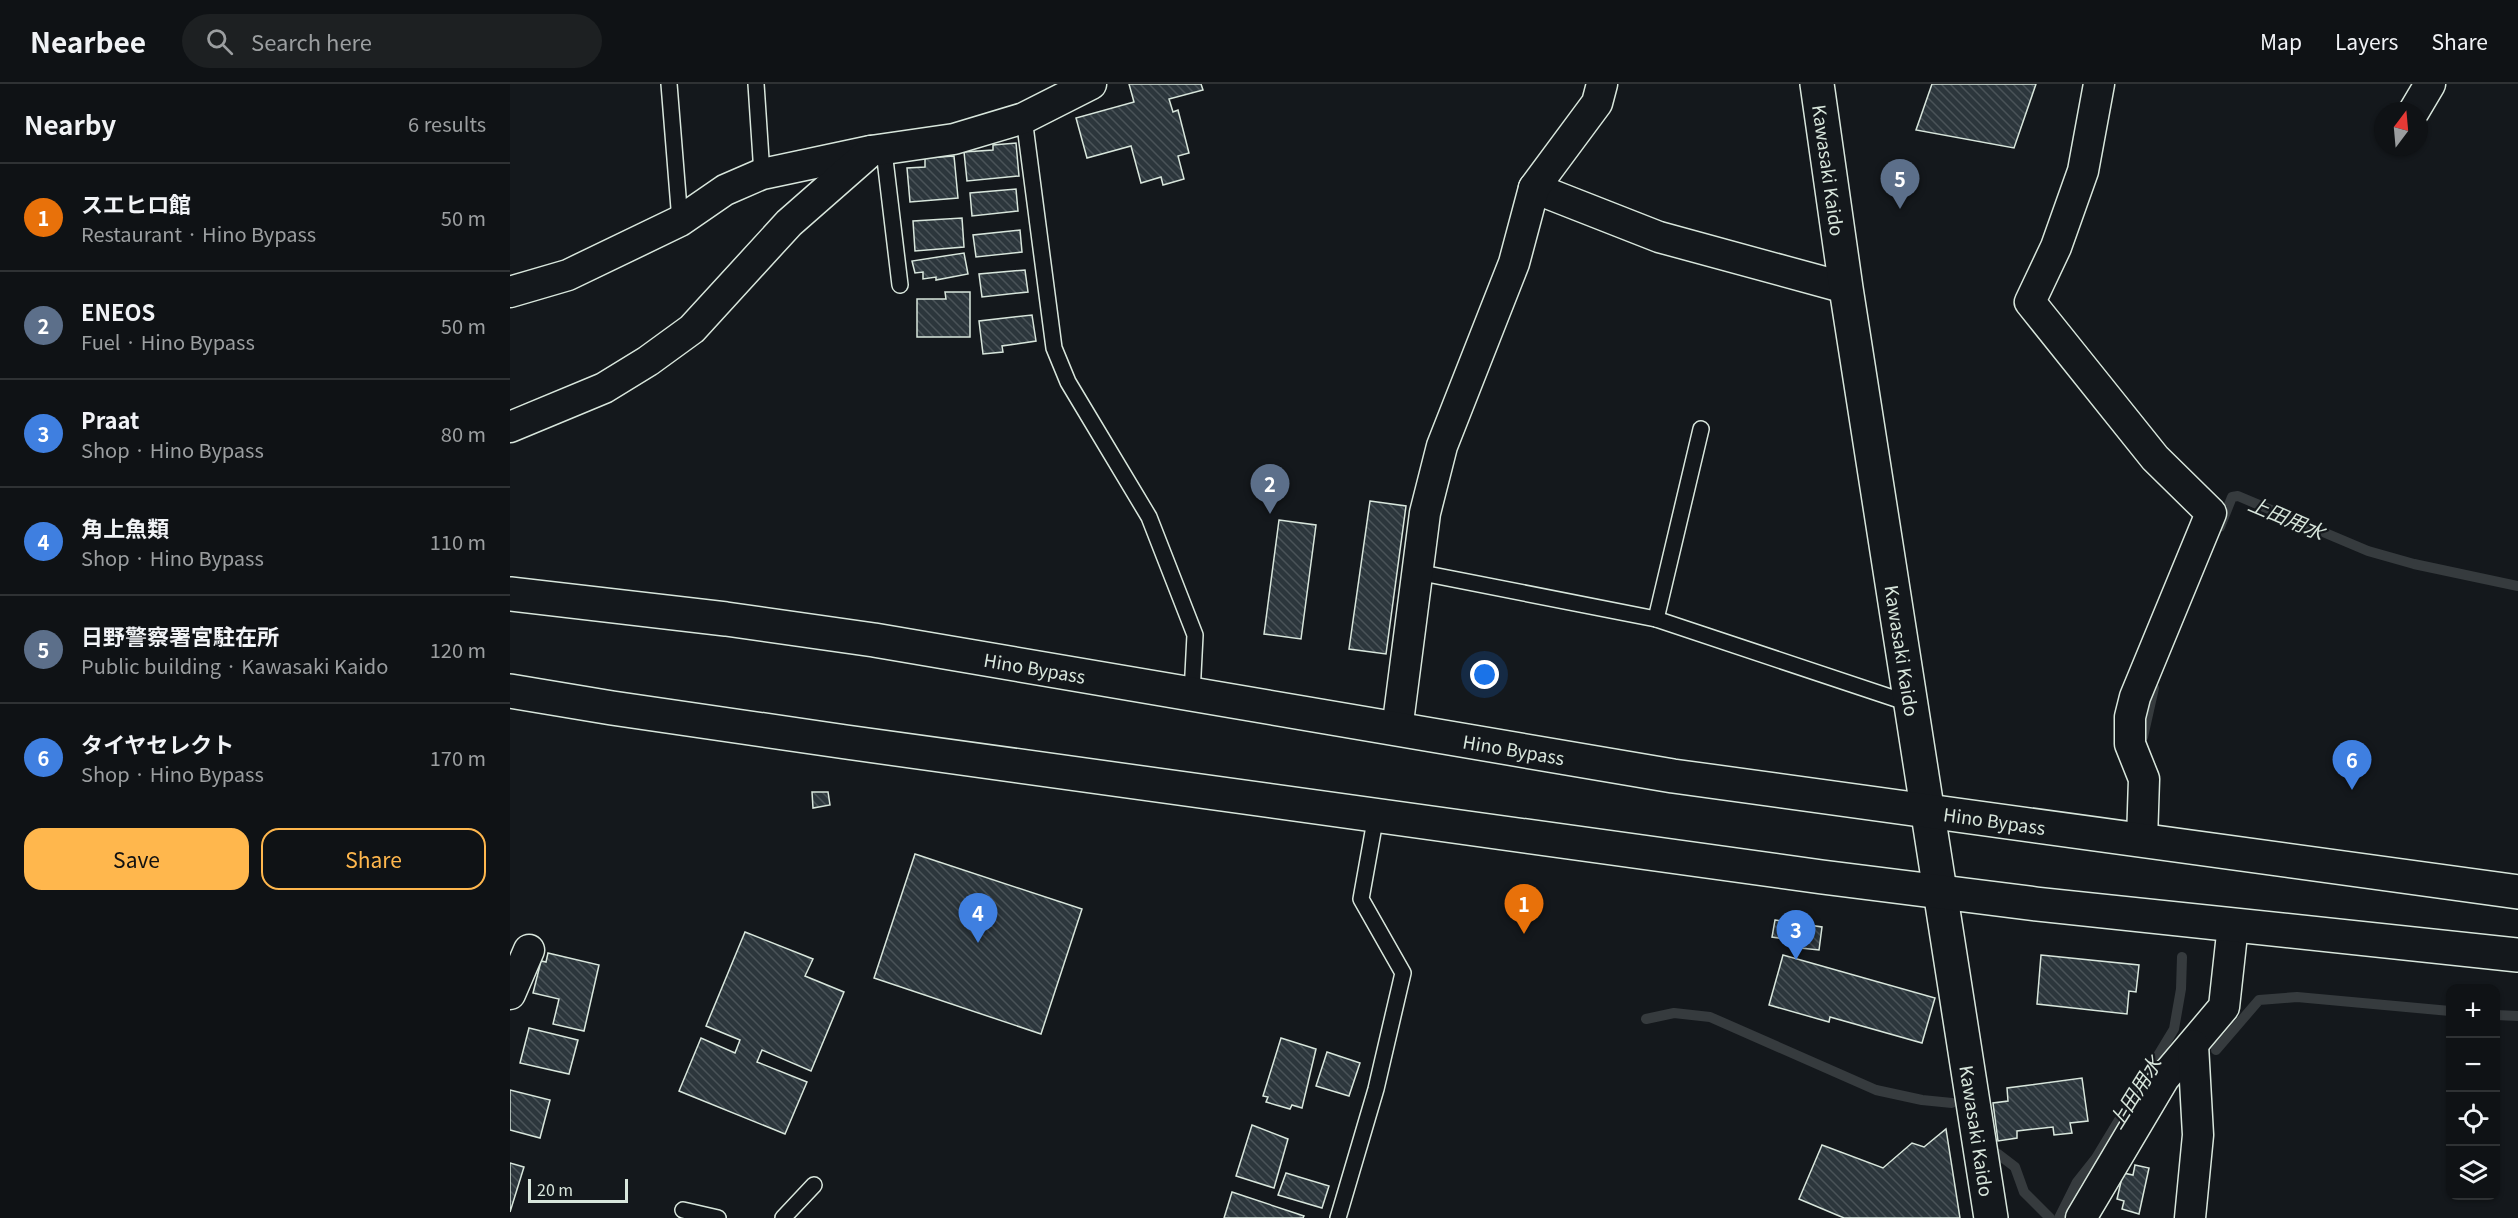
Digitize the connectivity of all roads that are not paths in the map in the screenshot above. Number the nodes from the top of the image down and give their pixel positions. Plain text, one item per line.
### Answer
1 (669, 84) edge
2 (756, 84) edge
3 (1091, 84) edge
4 (1602, 84) edge
5 (1817, 84) edge
6 (2099, 84) edge
7 (2430, 84) edge
8 (2419, 102) edge
9 (1024, 118) junction
10 (878, 151) junction
11 (762, 174) junction
12 (1534, 188) junction
13 (680, 221) junction
14 (900, 285) dead end
15 (1846, 288) junction
16 (510, 292) edge
17 (510, 427) edge
18 (1701, 429) dead end
19 (1417, 572) junction
20 (510, 594) edge
21 (1656, 618) junction
22 (510, 691) edge
23 (1192, 694) junction
24 (1911, 704) junction
25 (1397, 730) junction
26 (1927, 812) junction
27 (1376, 815) junction
28 (2142, 840) junction
29 (1940, 892) junction
30 (2518, 892) edge
31 (2233, 925) junction
32 (529, 950) dead end
33 (2518, 955) edge
34 (510, 994) edge
35 (2193, 1045) junction
36 (814, 1185) dead end
37 (683, 1210) dead end
38 (718, 1218) edge
39 (783, 1218) edge
40 (1338, 1218) edge
41 (1990, 1218) edge
42 (2081, 1218) edge
43 (2190, 1218) edge

1 - 13 lane
2 - 11 lane
3 - 9 street
4 - 12 street
5 - 15 main road, Kawasaki Kaido
6 - 28 street
7 - 8 street
9 - 10 street
9 - 23 lane
10 - 11 street
10 - 14 lane
10 - 17 street
11 - 13 street
12 - 15 street
12 - 19 street
13 - 16 street
15 - 24 main road, Kawasaki Kaido
18 - 21 lane
19 - 21 lane
19 - 25 street
20 - 23 main road, Hino Bypass
21 - 24 lane
22 - 27 main road
23 - 25 main road, Hino Bypass
24 - 26 main road, Kawasaki Kaido
25 - 26 main road, Hino Bypass
26 - 28 main road, Hino Bypass
26 - 29 main road, Kawasaki Kaido
27 - 29 main road
27 - 40 lane
28 - 30 main road, Hino Bypass
29 - 31 main road
29 - 41 main road, Kawasaki Kaido
31 - 33 main road
31 - 35 street
32 - 34 street
35 - 42 street
35 - 43 street
36 - 39 lane
37 - 38 lane

